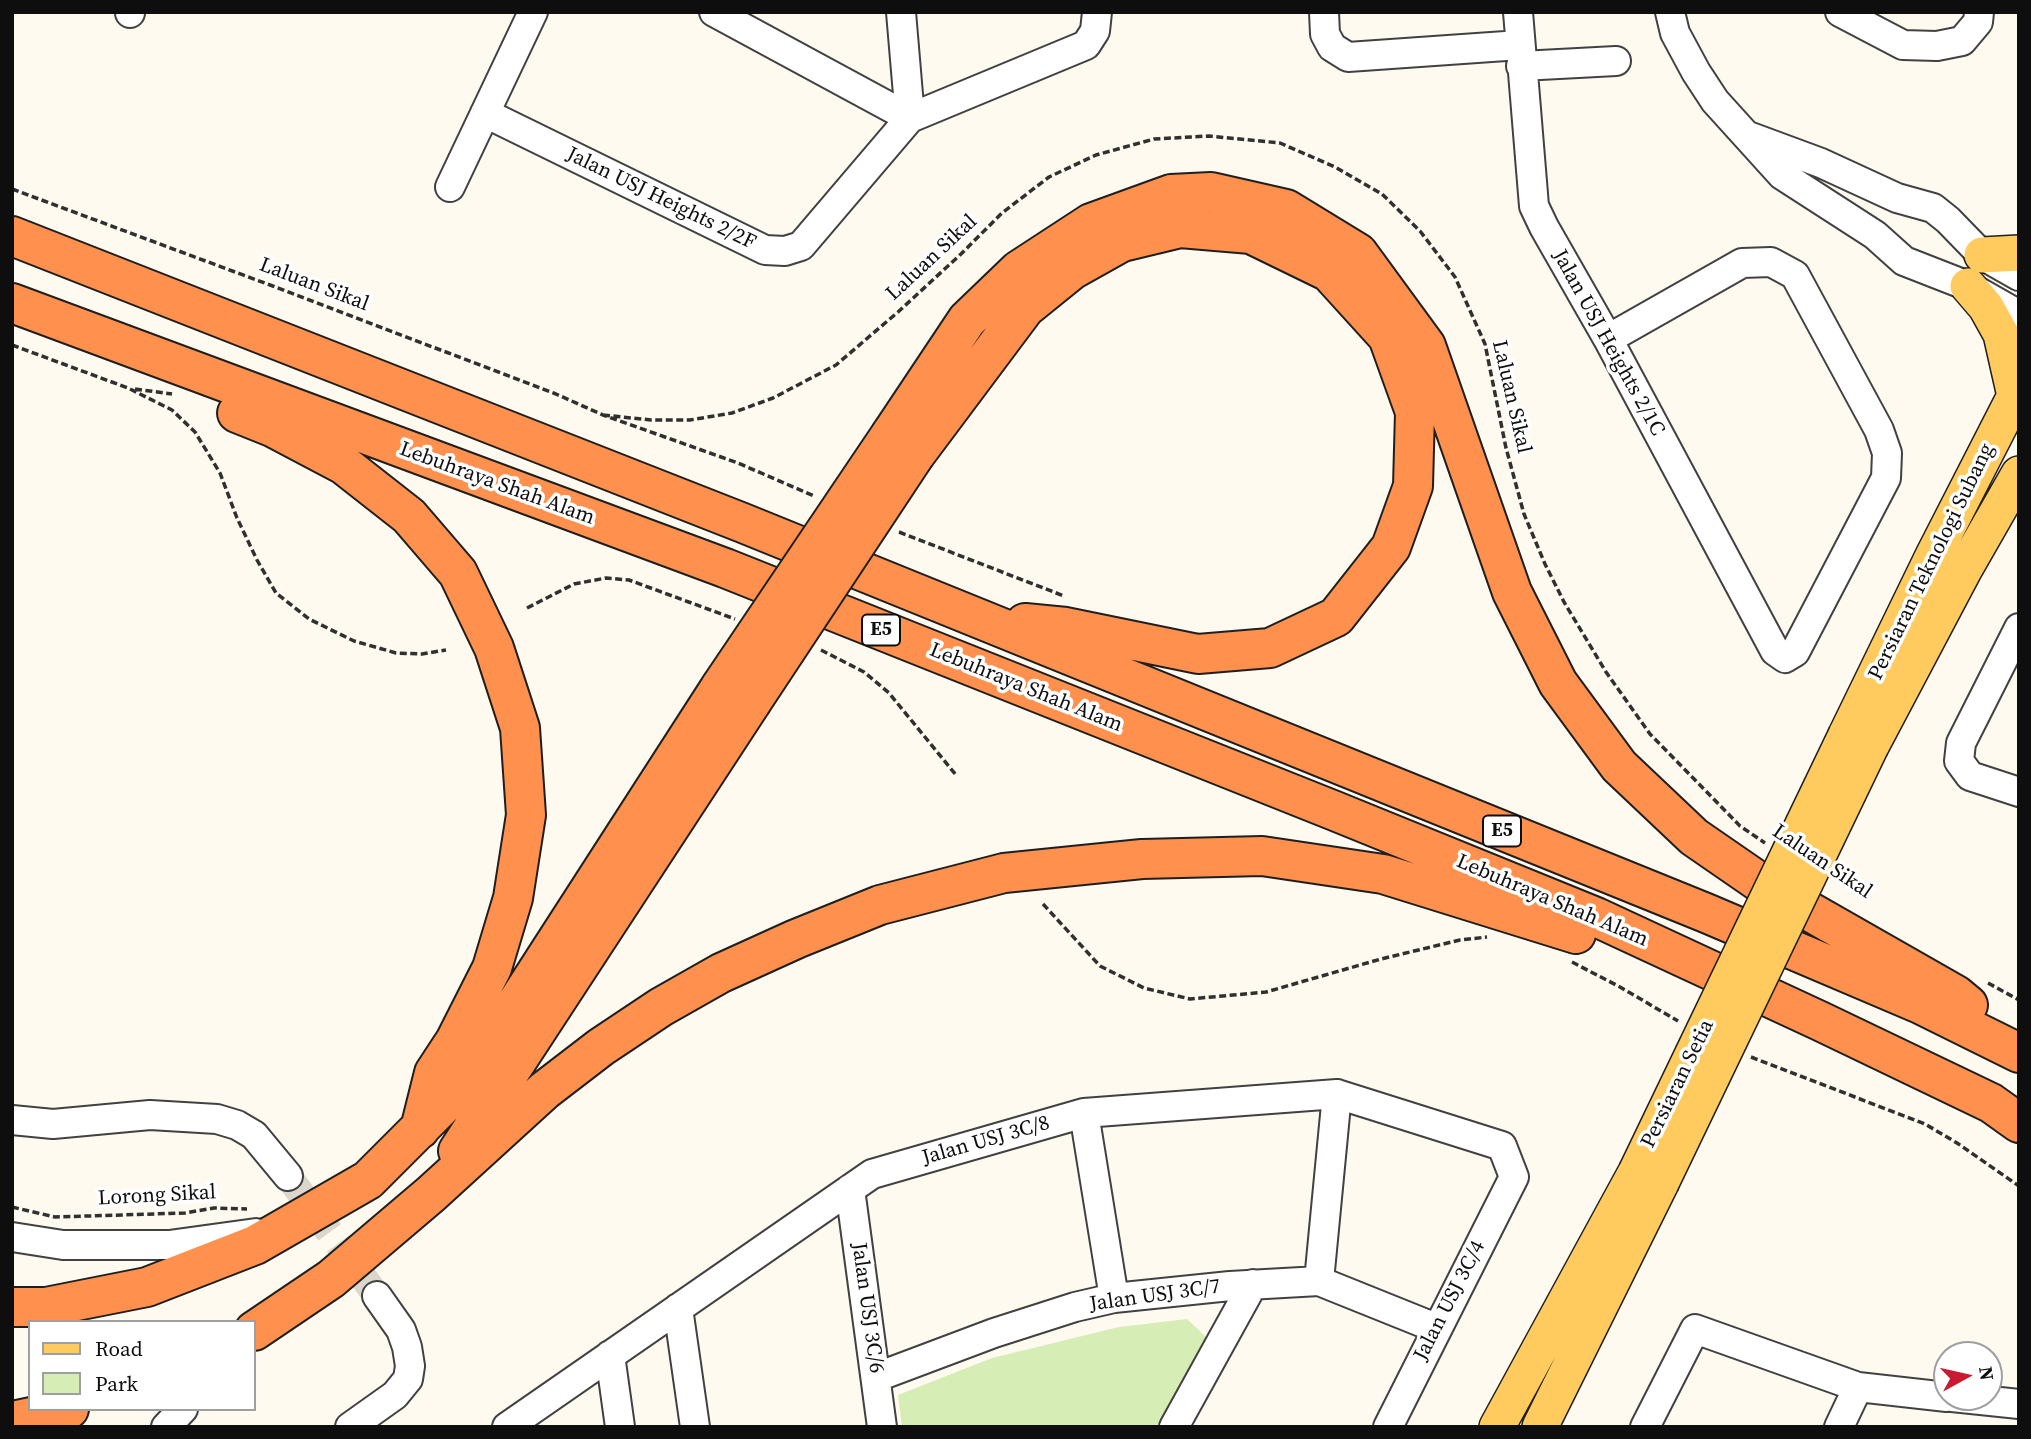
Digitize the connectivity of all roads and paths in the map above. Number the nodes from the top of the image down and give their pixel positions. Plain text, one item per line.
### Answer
1 (533, 12) edge
2 (714, 12) edge
3 (901, 12) edge
4 (1097, 12) edge
5 (1324, 12) edge
6 (1518, 12) edge
7 (1670, 12) edge
8 (1840, 12) edge
9 (1979, 12) edge
10 (1520, 56) junction
11 (1616, 61) dead end
12 (485, 113) junction
13 (911, 118) junction
14 (1742, 134) junction
15 (450, 187) dead end
16 (12, 189) edge
17 (12, 236) edge
18 (2019, 253) edge
19 (1975, 271) junction
20 (2019, 275) edge
21 (25, 308) edge
22 (2019, 315) edge
23 (1608, 340) junction
24 (12, 345) edge
25 (128, 388) junction
26 (2017, 392) edge
27 (202, 399) junction
28 (603, 415) junction
29 (903, 444) junction
30 (2019, 474) edge
31 (824, 500) dead end
32 (898, 531) dead end
33 (1067, 597) dead end
34 (981, 620) junction
35 (2019, 628) edge
36 (446, 650) dead end
37 (736, 694) junction
38 (1859, 740) junction
39 (2019, 792) edge
40 (1773, 848) dead end
41 (1043, 904) dead end
42 (1496, 936) dead end
43 (1713, 972) junction
44 (1985, 982) dead end
45 (2019, 1000) edge
46 (2019, 1048) edge
47 (2019, 1054) edge
48 (1337, 1094) junction
49 (1084, 1113) junction
50 (12, 1120) edge
51 (2019, 1123) edge
52 (420, 1129) junction
53 (288, 1176) tunnel mouth
54 (1514, 1177) joint
55 (1648, 1177) junction
56 (850, 1189) junction
57 (431, 1194) junction
58 (12, 1207) edge
59 (269, 1219) junction
60 (12, 1237) edge
61 (1319, 1281) junction
62 (1253, 1284) junction
63 (377, 1296) tunnel mouth
64 (1114, 1298) junction
65 (12, 1307) edge
66 (678, 1308) junction
67 (1436, 1328) junction
68 (260, 1329) edge
69 (610, 1355) junction
70 (877, 1377) junction
71 (1858, 1387) junction
72 (1933, 1395) edge
73 (60, 1411) edge
74 (181, 1411) edge
75 (12, 1421) edge
76 (166, 1427) edge
77 (350, 1427) edge
78 (508, 1427) edge
79 (620, 1427) edge
80 (695, 1427) edge
81 (882, 1427) edge
82 (1174, 1427) edge
83 (1388, 1427) edge
84 (1497, 1427) edge
85 (1540, 1427) edge
86 (1645, 1427) edge
87 (1839, 1427) edge

1 - 12 street
2 - 13 street
3 - 13 street
4 - 13 street
5 - 10 street
6 - 10 street, Jalan USJ Heights 2/1C
7 - 14 street
8 - 9 street
10 - 11 street
10 - 23 street, Jalan USJ Heights 2/1C
12 - 13 street, Jalan USJ Heights 2/2F
12 - 15 street
14 - 19 street
14 - 19 street
16 - 28 path, Laluan Sikal
17 - 34 highway, E5
18 - 19 main road
19 - 20 street
19 - 22 street
19 - 26 main road
21 - 27 highway
21 - 43 highway, Lebuhraya Shah Alam / E5
23 - 23 street, Jalan USJ Heights 2/1C
24 - 25 path
25 - 27 path
25 - 36 path
26 - 38 main road, Persiaran Teknologi Subang
27 - 52 highway
28 - 31 path, Laluan Sikal
28 - 40 path, Laluan Sikal
29 - 34 highway
29 - 37 highway, bridge
29 - 46 highway
30 - 38 main road, Persiaran Teknologi Subang
32 - 33 path
34 - 47 highway, E5
35 - 39 street
37 - 52 highway
37 - 57 highway
38 - 55 main road, Persiaran Setia, bridge
41 - 42 path
43 - 51 highway, Lebuhraya Shah Alam / E5
43 - 57 highway
44 - 45 path
48 - 49 street, Jalan USJ 3C/8
48 - 54 street, Jalan USJ 3C/8
48 - 61 street
49 - 56 street, Jalan USJ 3C/8
49 - 64 street
50 - 53 street
52 - 59 highway
54 - 67 street, Jalan USJ 3C/4
55 - 84 main road, Persiaran Setia
55 - 85 main road, Persiaran Setia
56 - 66 street, Jalan USJ 3C/8
56 - 70 street, Jalan USJ 3C/6
57 - 68 highway
58 - 59 path, Lorong Sikal
59 - 60 street
59 - 65 highway
61 - 62 street, Jalan USJ 3C/7
61 - 67 street, Jalan USJ 3C/7
62 - 64 street, Jalan USJ 3C/7
62 - 82 street
63 - 77 street
64 - 70 street, Jalan USJ 3C/7
66 - 69 street, Jalan USJ 3C/8
66 - 80 street
67 - 83 street, Jalan USJ 3C/4
69 - 78 street, Jalan USJ 3C/8
69 - 79 street
70 - 81 street, Jalan USJ 3C/6
71 - 72 street
71 - 86 street
71 - 87 street
73 - 75 highway
74 - 76 street

